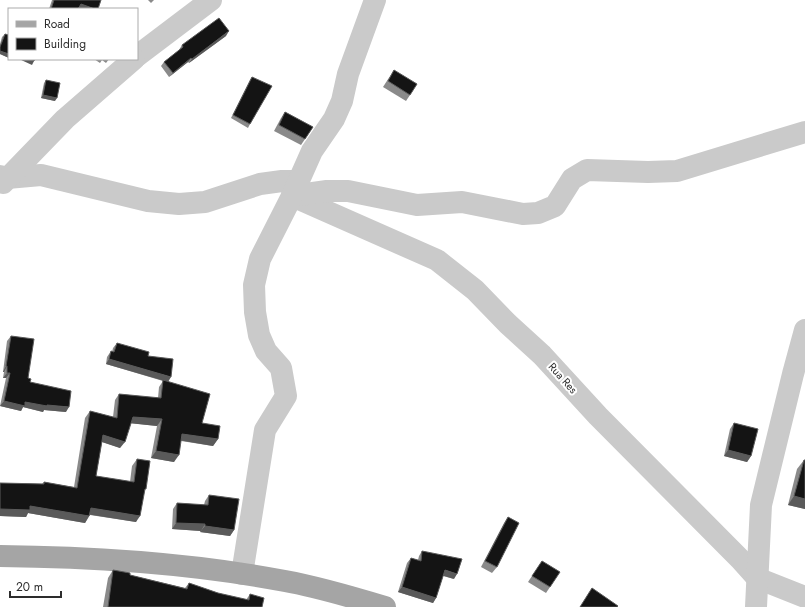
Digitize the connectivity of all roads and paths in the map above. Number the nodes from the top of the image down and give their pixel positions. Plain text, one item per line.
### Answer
1 (210, 0) edge
2 (375, 0) edge
3 (138, 55) edge
4 (133, 60) edge
5 (805, 132) edge
6 (2, 179) edge
7 (295, 189) junction
8 (805, 330) edge
9 (0, 556) edge
10 (242, 574) junction
11 (757, 578) junction
12 (805, 597) edge
13 (354, 602) edge
14 (385, 607) edge
15 (756, 607) edge

1 - 3 street
2 - 7 street
4 - 6 street
5 - 7 street
6 - 7 street
7 - 10 street
7 - 11 street, Rua Res
8 - 11 street
9 - 10 main road
10 - 13 main road
11 - 12 street, Rua Res
11 - 15 street
13 - 14 main road

